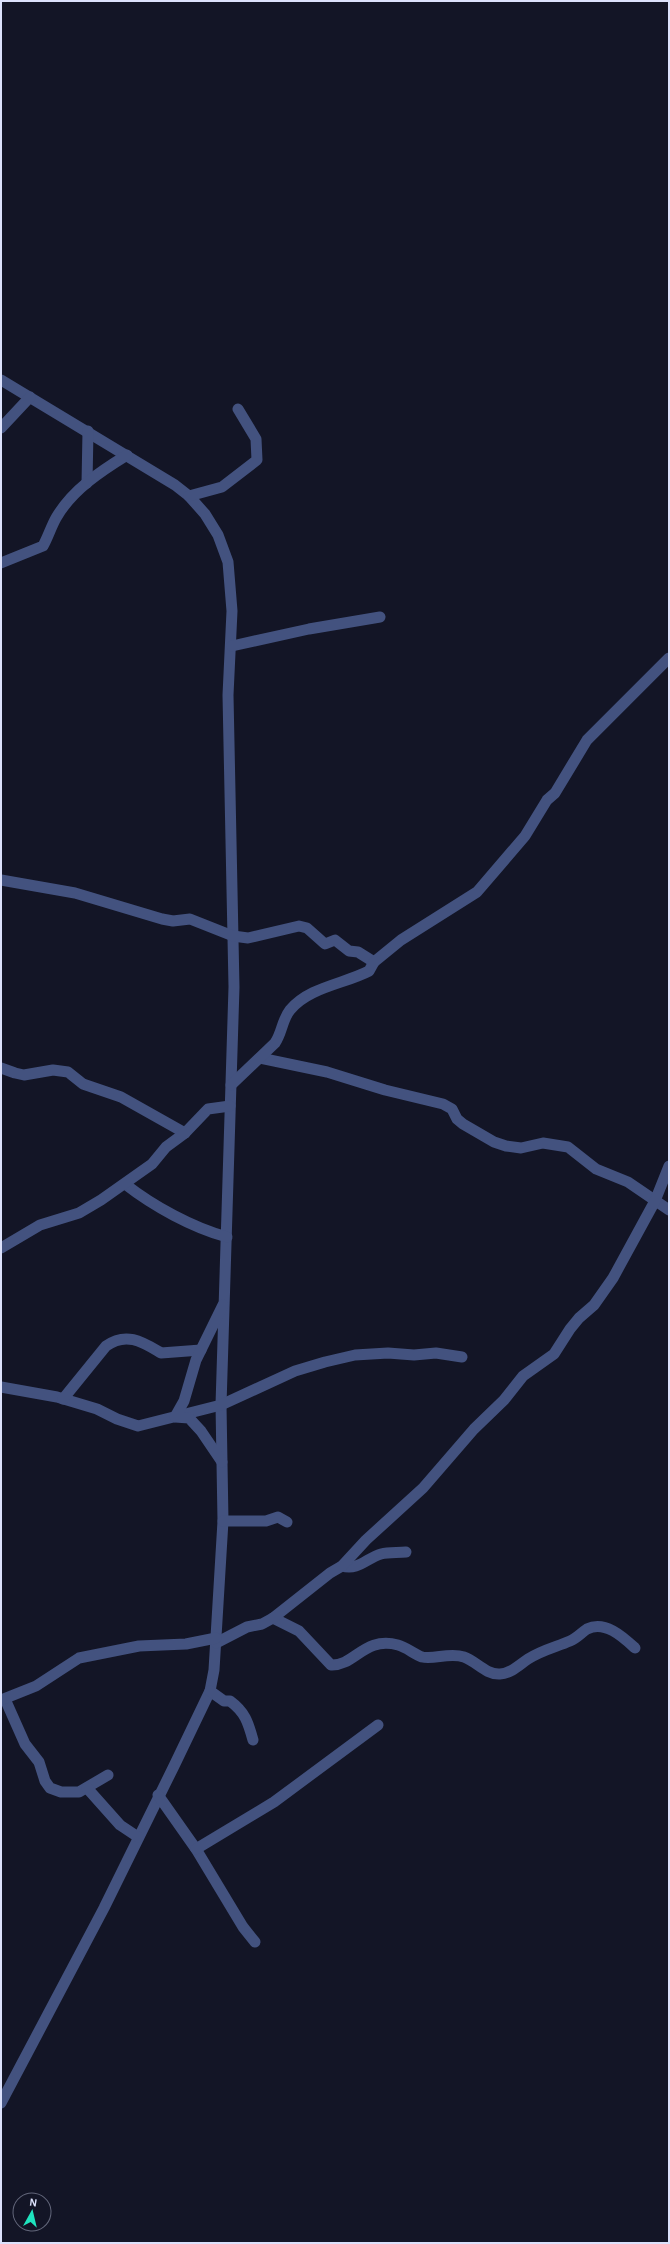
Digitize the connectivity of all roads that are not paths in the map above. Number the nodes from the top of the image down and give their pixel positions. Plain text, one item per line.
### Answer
1 (1, 380) edge
2 (30, 397) junction
3 (238, 409) dead end
4 (1, 428) edge
5 (88, 431) junction
6 (127, 455) junction
7 (87, 483) junction
8 (189, 496) junction
9 (1, 563) edge
10 (380, 617) dead end
11 (232, 646) junction
12 (669, 658) edge
13 (1, 880) edge
14 (233, 936) junction
15 (374, 962) junction
16 (260, 1058) junction
17 (1, 1068) edge
18 (231, 1085) junction
19 (230, 1106) junction
20 (185, 1133) junction
21 (669, 1166) edge
22 (126, 1184) junction
23 (655, 1201) junction
24 (669, 1210) edge
25 (227, 1237) junction
26 (1, 1248) edge
27 (225, 1301) junction
28 (201, 1350) junction
29 (462, 1357) dead end
30 (1, 1388) edge
31 (63, 1399) junction
32 (221, 1405) junction
33 (176, 1417) junction
34 (222, 1462) junction
35 (223, 1521) junction
36 (287, 1522) dead end
37 (406, 1552) dead end
38 (342, 1566) junction
39 (273, 1618) junction
40 (216, 1640) junction
41 (635, 1648) dead end
42 (210, 1691) junction
43 (3, 1700) edge
44 (378, 1725) dead end
45 (253, 1740) dead end
46 (108, 1775) dead end
47 (87, 1788) junction
48 (158, 1795) junction
49 (138, 1837) junction
50 (196, 1849) junction
51 (255, 1942) dead end
52 (1, 2103) edge

1 - 2 street
2 - 4 street
2 - 5 street
3 - 8 street
5 - 6 street
5 - 7 street
6 - 7 street
6 - 8 street
7 - 9 street
8 - 11 street
10 - 11 street
11 - 14 street
12 - 15 street
13 - 14 street
14 - 15 street
14 - 18 street
15 - 16 street
16 - 18 street
16 - 23 street
17 - 20 street
18 - 19 street
19 - 20 street
19 - 25 street
20 - 22 street
21 - 23 street
22 - 25 street
22 - 26 street
23 - 24 street
23 - 38 street
25 - 27 street
27 - 28 street
27 - 32 street
28 - 31 street
28 - 33 street
29 - 32 street
30 - 31 street
31 - 33 street
32 - 33 street
32 - 34 street
33 - 34 street
34 - 35 street
35 - 36 street
35 - 40 street
37 - 38 street
38 - 39 street
39 - 40 street
39 - 41 street
40 - 42 street
40 - 43 street
42 - 45 street
42 - 48 street
43 - 47 street
44 - 50 street
46 - 47 street
47 - 49 street
48 - 49 street
48 - 50 street
49 - 52 street
50 - 51 street

